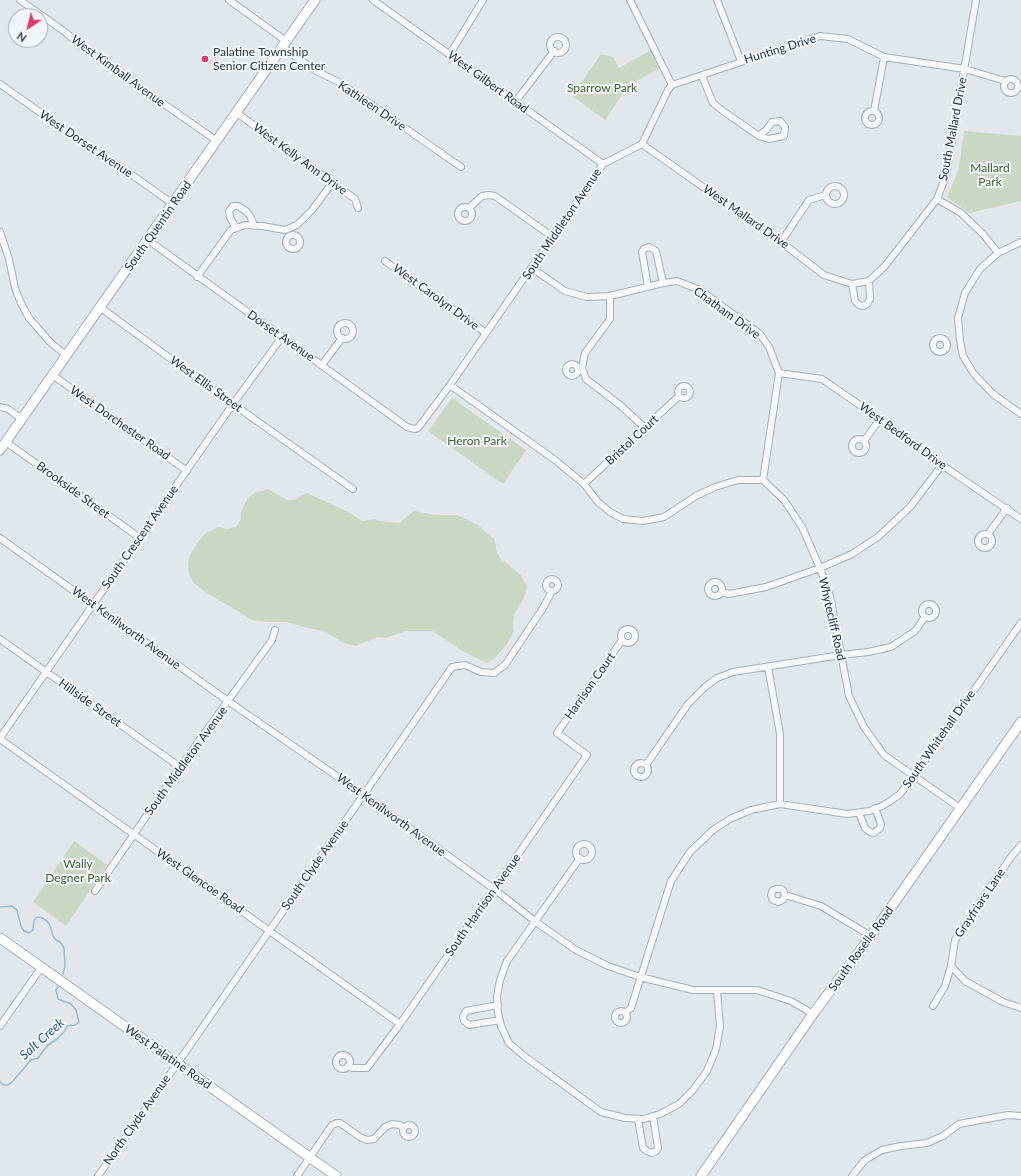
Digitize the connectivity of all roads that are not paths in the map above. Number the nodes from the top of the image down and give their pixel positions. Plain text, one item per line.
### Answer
1 (20, 0) edge
2 (229, 0) edge
3 (315, 0) edge
4 (373, 0) edge
5 (483, 0) edge
6 (630, 0) edge
7 (717, 0) edge
8 (976, 0) edge
9 (284, 44) junction
10 (554, 51) dead end
11 (450, 54) junction
12 (884, 57) junction
13 (741, 62) junction
14 (965, 69) junction
15 (702, 76) junction
16 (1004, 81) dead end
17 (0, 84) edge
18 (672, 85) junction
19 (516, 101) junction
20 (874, 111) dead end
21 (237, 113) junction
22 (760, 136) dead end
23 (217, 141) junction
24 (642, 144) junction
25 (603, 164) junction
26 (461, 167) dead end
27 (333, 182) junction
28 (826, 195) dead end
29 (937, 199) junction
30 (173, 204) junction
31 (358, 208) dead end
32 (470, 208) dead end
33 (254, 225) junction
34 (236, 228) junction
35 (290, 228) junction
36 (0, 232) edge
37 (292, 235) dead end
38 (553, 237) junction
39 (148, 240) junction
40 (781, 242) junction
41 (1021, 242) edge
42 (998, 253) junction
43 (385, 261) dead end
44 (532, 268) junction
45 (197, 276) junction
46 (869, 281) junction
47 (663, 283) junction
48 (852, 284) junction
49 (648, 287) junction
50 (610, 296) junction
51 (101, 308) junction
52 (486, 334) junction
53 (282, 337) junction
54 (342, 338) dead end
55 (960, 341) junction
56 (947, 344) dead end
57 (67, 356) junction
58 (322, 365) junction
59 (779, 373) junction
60 (54, 376) junction
61 (450, 385) junction
62 (679, 396) dead end
63 (232, 404) junction
64 (0, 407) edge
65 (1021, 414) edge
66 (22, 419) junction
67 (880, 419) junction
68 (644, 427) junction
69 (415, 429) joint
70 (864, 441) dead end
71 (6, 442) junction
72 (0, 450) edge
73 (942, 465) junction
74 (187, 471) junction
75 (763, 480) junction
76 (584, 484) junction
77 (353, 489) dead end
78 (1007, 508) junction
79 (1021, 519) edge
80 (988, 534) dead end
81 (0, 538) edge
82 (140, 538) junction
83 (820, 568) junction
84 (552, 591) dead end
85 (721, 592) dead end
86 (93, 604) junction
87 (925, 618) dead end
88 (1021, 623) edge
89 (275, 630) dead end
90 (0, 639) edge
91 (622, 640) dead end
92 (841, 655) junction
93 (768, 667) junction
94 (46, 672) junction
95 (228, 701) junction
96 (1021, 722) edge
97 (557, 733) joint
98 (0, 739) edge
99 (646, 765) dead end
100 (180, 767) junction
101 (914, 776) junction
102 (364, 794) junction
103 (780, 804) junction
104 (875, 808) junction
105 (960, 808) junction
106 (859, 813) junction
107 (133, 834) junction
108 (1021, 845) edge
109 (580, 858) dead end
110 (494, 889) junction
111 (94, 891) dead end
112 (785, 895) dead end
113 (536, 922) junction
114 (270, 930) junction
115 (871, 936) junction
116 (0, 938) edge
117 (950, 966) junction
118 (41, 968) junction
119 (640, 977) junction
120 (717, 991) junction
121 (498, 1005) junction
122 (933, 1006) dead end
123 (1021, 1008) edge
124 (626, 1013) dead end
125 (813, 1014) junction
126 (500, 1020) junction
127 (1, 1023) edge
128 (400, 1024) junction
129 (177, 1064) junction
130 (348, 1066) dead end
131 (653, 1116) junction
132 (1021, 1116) edge
133 (638, 1119) junction
134 (404, 1128) dead end
135 (310, 1157) junction
136 (98, 1176) edge
137 (297, 1176) edge
138 (336, 1176) edge
139 (701, 1176) edge
140 (852, 1176) edge

1 - 23 street, West Kimball Avenue
2 - 9 street, Kathleen Drive
3 - 9 main road, South Quentin Road
4 - 11 street, West Gilbert Road
5 - 11 street
6 - 18 street
7 - 13 street
8 - 14 street, South Mallard Drive
9 - 21 main road, South Quentin Road
9 - 26 street, Kathleen Drive
10 - 19 street
11 - 19 street, West Gilbert Road
12 - 13 street, Hunting Drive
12 - 14 street, Hunting Drive
12 - 20 street
13 - 15 street, Hunting Drive
14 - 16 street, Hunting Drive
14 - 29 street, South Mallard Drive
15 - 18 street, Hunting Drive
15 - 22 street
17 - 30 street, West Dorset Avenue
18 - 24 street
19 - 25 street, West Gilbert Road
21 - 23 main road, South Quentin Road
21 - 27 street, West Kelly Ann Drive
23 - 30 main road, South Quentin Road
24 - 25 street, South Middleton Avenue
24 - 40 street, West Mallard Drive
25 - 38 street, South Middleton Avenue
27 - 31 street, West Kelly Ann Drive
27 - 35 street
28 - 40 street
29 - 42 street
29 - 46 street, South Mallard Drive
30 - 39 main road, South Quentin Road
32 - 38 street
33 - 34 street
33 - 34 street
33 - 35 street
34 - 45 street
35 - 37 street
36 - 57 street
38 - 44 street, South Middleton Avenue
39 - 45 street, Dorset Avenue
39 - 51 main road, South Quentin Road
40 - 48 street, West Mallard Drive
41 - 42 street
42 - 55 street
43 - 52 street, West Carolyn Drive
44 - 50 street, Chatham Drive
44 - 52 street, South Middleton Avenue
45 - 53 street, Dorset Avenue
46 - 48 street, West Mallard Drive
46 - 48 street
47 - 49 street, Chatham Drive
47 - 49 street
47 - 59 street, Chatham Drive
49 - 50 street, Chatham Drive
50 - 68 street
51 - 57 main road, South Quentin Road
51 - 63 street, West Ellis Street
52 - 61 street, South Middleton Avenue
53 - 58 street, Dorset Avenue
53 - 63 street, South Crescent Avenue
54 - 58 street
55 - 56 street
55 - 65 street
57 - 60 main road, South Quentin Road
58 - 69 street, Dorset Avenue
59 - 67 street, West Bedford Drive
59 - 75 street
60 - 66 main road, South Quentin Road
60 - 74 street, West Dorchester Road
61 - 69 street, South Middleton Avenue
61 - 76 street
62 - 68 street, Bristol Court
63 - 74 street, South Crescent Avenue
63 - 77 street, West Ellis Street
64 - 66 street
66 - 71 main road, South Quentin Road
67 - 70 street
67 - 73 street, West Bedford Drive
68 - 76 street, Bristol Court
71 - 72 main road, South Quentin Road
71 - 82 street, Brookside Street
73 - 78 street, West Bedford Drive
73 - 83 street
74 - 82 street, South Crescent Avenue
75 - 76 street
75 - 83 street, Whytecliff Road
78 - 79 street, West Bedford Drive
78 - 80 street
81 - 86 street, West Kenilworth Avenue
82 - 86 street, South Crescent Avenue
83 - 85 street
83 - 92 street, Whytecliff Road
84 - 102 street, South Clyde Avenue
86 - 94 street, South Crescent Avenue
86 - 95 street, West Kenilworth Avenue
87 - 92 street
88 - 101 street, South Whitehall Drive
89 - 95 street, South Middleton Avenue
90 - 94 street, Hillside Street
91 - 97 street, Harrison Court
92 - 93 street
92 - 101 street, Whytecliff Road
93 - 99 street
93 - 103 street
94 - 98 street, South Crescent Avenue
94 - 100 street, Hillside Street
95 - 100 street, South Middleton Avenue
95 - 102 street, West Kenilworth Avenue
96 - 105 main road, South Roselle Road
97 - 110 street, South Harrison Avenue
98 - 107 street, West Glencoe Road
100 - 107 street, South Middleton Avenue
101 - 104 street, South Whitehall Drive
101 - 105 street, Whytecliff Road
102 - 110 street, West Kenilworth Avenue
102 - 114 street, South Clyde Avenue
103 - 106 street, South Whitehall Drive
103 - 119 street, South Whitehall Drive
104 - 106 street, South Whitehall Drive
104 - 106 street
105 - 115 main road, South Roselle Road
107 - 111 street, South Middleton Avenue
107 - 114 street, West Glencoe Road
108 - 117 street, Grayfriars Lane
109 - 113 street
110 - 113 street, West Kenilworth Avenue
110 - 128 street, South Harrison Avenue
112 - 115 street
113 - 119 street, West Kenilworth Avenue
113 - 121 street
114 - 128 street, West Glencoe Road
114 - 129 street, South Clyde Avenue
115 - 125 main road, South Roselle Road
116 - 118 main road, West Palatine Road
117 - 122 street, Grayfriars Lane
117 - 123 street
118 - 127 street
118 - 129 main road, West Palatine Road
119 - 120 street, West Kenilworth Avenue
119 - 124 street, South Whitehall Drive
120 - 125 street, West Kenilworth Avenue
120 - 131 street
121 - 126 street
121 - 126 street
125 - 139 main road, South Roselle Road
126 - 133 street
128 - 130 street, South Harrison Avenue
129 - 135 main road, West Palatine Road
129 - 136 street, North Clyde Avenue
131 - 133 street
131 - 133 street
132 - 140 street
134 - 135 street
135 - 137 street
135 - 138 main road, West Palatine Road

